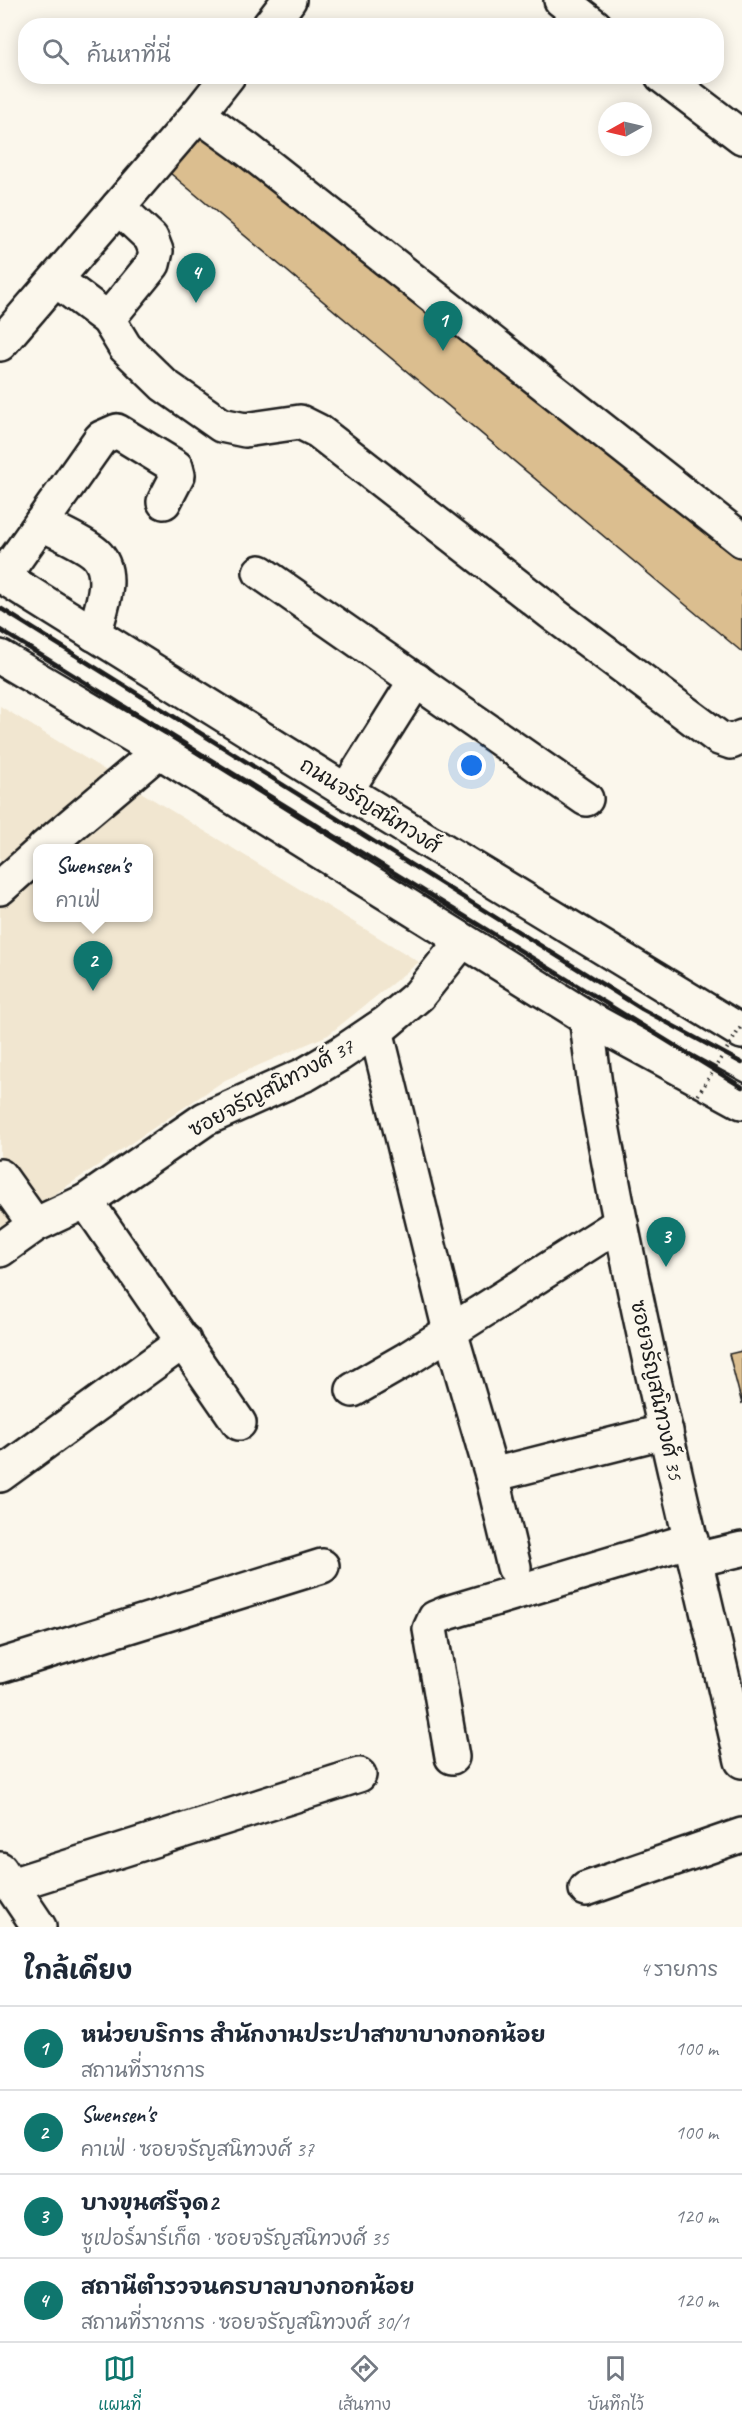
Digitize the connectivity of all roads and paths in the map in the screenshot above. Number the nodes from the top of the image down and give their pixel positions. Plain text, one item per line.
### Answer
1 (289, 0) edge
2 (561, 0) edge
3 (275, 18) edge
4 (585, 18) edge
5 (222, 84) edge
6 (672, 84) edge
7 (198, 114) junction
8 (742, 137) edge
9 (118, 207) junction
10 (56, 280) junction
11 (108, 319) junction
12 (0, 344) edge
13 (164, 502) dead end
14 (41, 523) junction
15 (742, 540) edge
16 (260, 572) dead end
17 (1, 576) edge
18 (94, 634) junction
19 (0, 657) edge
20 (416, 680) junction
21 (742, 737) edge
22 (159, 751) junction
23 (346, 791) junction
24 (586, 799) dead end
25 (50, 844) edge
26 (33, 858) edge
27 (0, 888) edge
28 (462, 941) junction
29 (585, 1017) junction
30 (742, 1025) edge
31 (376, 1030) junction
32 (742, 1032) edge
33 (698, 1095) dead end
34 (742, 1102) edge
35 (0, 1176) edge
36 (86, 1201) junction
37 (621, 1223) junction
38 (35, 1225) junction
39 (0, 1250) edge
40 (450, 1331) junction
41 (184, 1341) junction
42 (353, 1390) dead end
43 (238, 1423) dead end
44 (666, 1431) junction
45 (0, 1475) edge
46 (492, 1475) junction
47 (742, 1549) edge
48 (693, 1550) junction
49 (322, 1566) dead end
50 (514, 1567) dead end
51 (0, 1666) edge
52 (452, 1757) dead end
53 (742, 1761) edge
54 (359, 1775) dead end
55 (742, 1835) edge
56 (5, 1877) edge
57 (586, 1888) dead end
58 (39, 1927) edge

1 - 3 street
2 - 4 street
5 - 7 street
6 - 8 street
7 - 9 street
7 - 15 street
9 - 10 street
9 - 11 street
10 - 11 street
10 - 12 street
11 - 21 street
13 - 14 street
14 - 17 street
14 - 18 street
16 - 20 street
17 - 18 street, ถนนจรัญสนิทวงศ์
18 - 23 street, ถนนจรัญสนิทวงศ์
19 - 22 street
20 - 23 street
20 - 24 street
22 - 25 street
22 - 28 street
23 - 32 street, ถนนจรัญสนิทวงศ์
26 - 27 street
28 - 29 street
28 - 31 street, ซอยจรัญสนิทวงศ์ 37
29 - 34 street
29 - 37 street, ซอยจรัญสนิทวงศ์ 35
30 - 33 path, bridge
31 - 36 street, ซอยจรัญสนิทวงศ์ 37
31 - 40 street
35 - 38 street
36 - 38 street, ซอยจรัญสนิทวงศ์ 37
36 - 41 street
37 - 40 street
37 - 44 street, ซอยจรัญสนิทวงศ์ 35
38 - 39 street, ซอยจรัญสนิทวงศ์ 37
40 - 42 street
40 - 46 street
41 - 43 street
41 - 45 street
44 - 46 street
44 - 48 street, ซอยจรัญสนิทวงศ์ 35
46 - 50 street
47 - 48 street
48 - 52 street
48 - 53 street, ซอยจรัญสนิทวงศ์ 35
49 - 51 street
54 - 56 street
55 - 57 street
56 - 58 street

